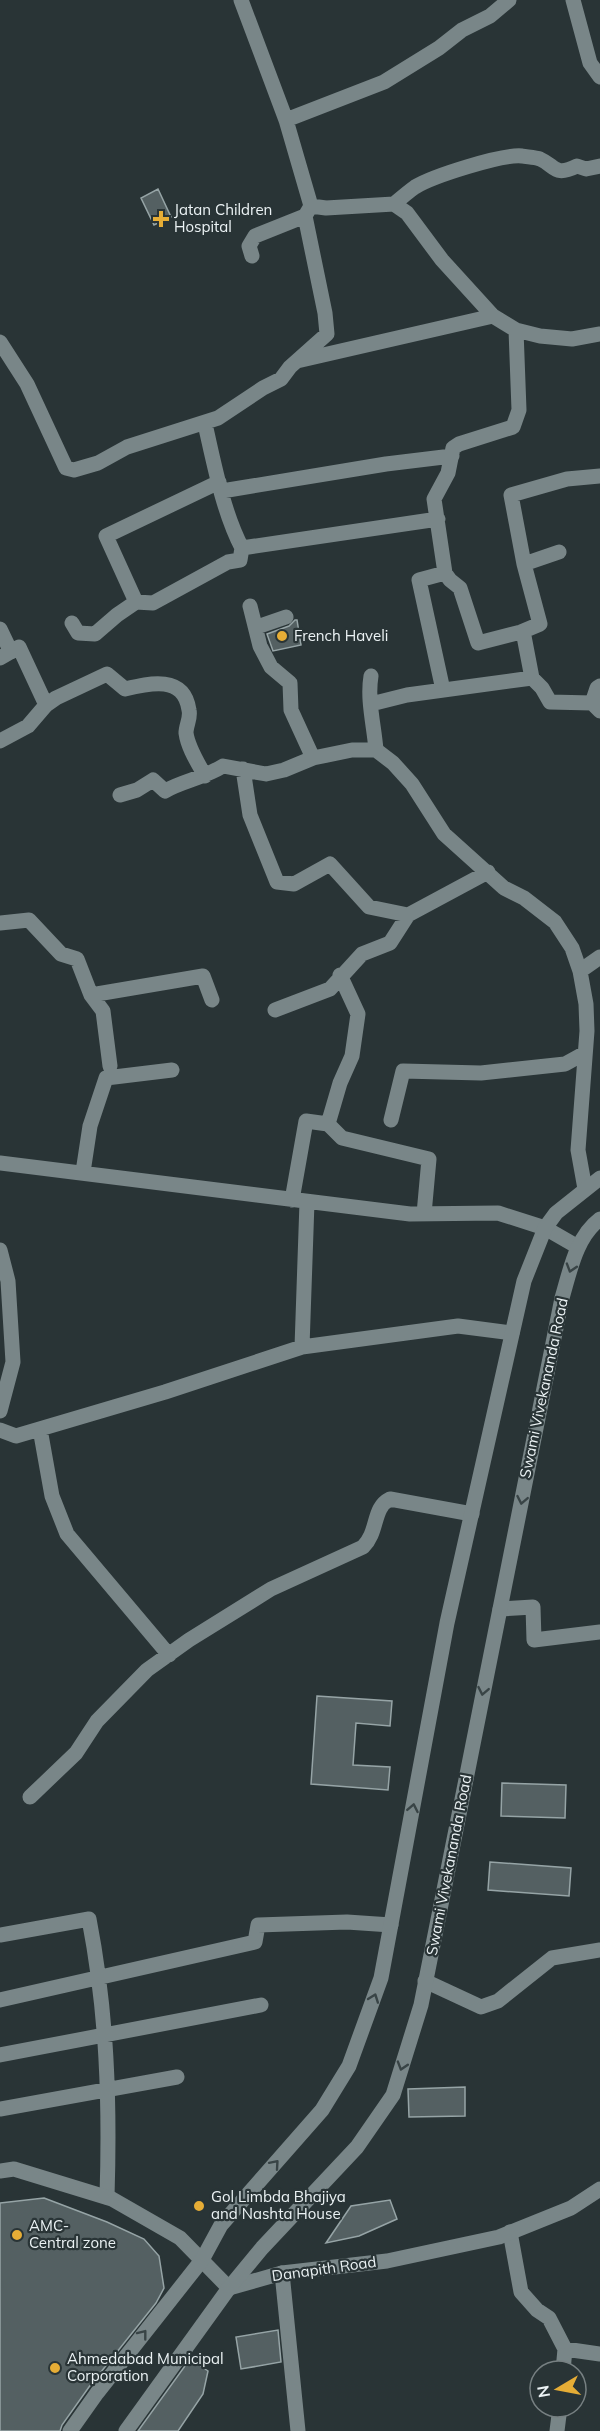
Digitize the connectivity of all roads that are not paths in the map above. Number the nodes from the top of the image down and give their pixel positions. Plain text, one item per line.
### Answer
1 (241, 0) edge
2 (509, 0) edge
3 (573, 0) edge
4 (600, 78) edge
5 (286, 120) junction
6 (600, 166) edge
7 (394, 204) junction
8 (308, 211) junction
9 (252, 256) dead end
10 (493, 316) junction
11 (516, 330) junction
12 (600, 334) edge
13 (0, 342) edge
14 (295, 362) junction
15 (205, 424) junction
16 (452, 456) junction
17 (600, 477) edge
18 (221, 486) junction
19 (438, 519) junction
20 (242, 548) junction
21 (559, 552) dead end
22 (524, 564) junction
23 (445, 573) junction
24 (136, 603) junction
25 (250, 606) dead end
26 (286, 617) dead end
27 (72, 623) dead end
28 (256, 627) junction
29 (0, 629) edge
30 (523, 631) junction
31 (5, 655) edge
32 (370, 676) dead end
33 (532, 678) junction
34 (600, 687) edge
35 (442, 690) junction
36 (371, 704) junction
37 (46, 705) junction
38 (596, 707) edge
39 (0, 741) edge
40 (376, 750) junction
41 (313, 758) junction
42 (243, 769) junction
43 (205, 776) junction
44 (120, 795) dead end
45 (488, 872) junction
46 (408, 915) junction
47 (0, 923) edge
48 (600, 957) edge
49 (580, 971) junction
50 (340, 975) junction
51 (91, 995) junction
52 (212, 1000) dead end
53 (275, 1010) dead end
54 (585, 1053) junction
55 (110, 1066) dead end
56 (172, 1070) dead end
57 (391, 1120) dead end
58 (328, 1124) junction
59 (0, 1163) edge
60 (83, 1172) junction
61 (600, 1178) edge
62 (585, 1189) junction
63 (300, 1201) junction
64 (424, 1214) junction
65 (600, 1219) edge
66 (545, 1228) junction
67 (578, 1246) junction
68 (0, 1250) edge
69 (4, 1281) edge
70 (512, 1333) junction
71 (303, 1347) junction
72 (0, 1411) edge
73 (40, 1429) junction
74 (0, 1430) edge
75 (472, 1514) junction
76 (500, 1609) junction
77 (600, 1632) edge
78 (169, 1655) junction
79 (30, 1797) dead end
80 (391, 1925) junction
81 (0, 1935) edge
82 (600, 1950) edge
83 (100, 1977) junction
84 (426, 1981) junction
85 (0, 2000) edge
86 (261, 2005) dead end
87 (105, 2034) junction
88 (0, 2055) edge
89 (177, 2077) dead end
90 (109, 2089) junction
91 (0, 2109) edge
92 (0, 2171) edge
93 (600, 2189) edge
94 (107, 2197) junction
95 (510, 2232) junction
96 (202, 2260) junction
97 (282, 2273) junction
98 (229, 2288) junction
99 (565, 2349) junction
100 (600, 2354) edge
101 (564, 2359) edge
102 (70, 2431) edge
103 (126, 2431) edge
104 (298, 2431) edge

1 - 5 street
2 - 5 street
3 - 4 street
5 - 8 street
6 - 7 street
7 - 8 street
7 - 10 street
8 - 9 street
8 - 14 street
10 - 11 street
10 - 14 street
11 - 12 street
11 - 16 street
13 - 15 street
14 - 15 street
15 - 18 street
16 - 18 street
16 - 19 street
17 - 22 street
18 - 20 street
18 - 24 street
19 - 20 street
19 - 23 street
20 - 24 street
21 - 22 street
22 - 30 street
23 - 30 street
23 - 35 street
24 - 27 street
25 - 28 street
26 - 28 street
28 - 41 street
29 - 31 street
30 - 33 street
31 - 37 street
32 - 36 street
33 - 35 street
33 - 38 street
34 - 38 street
35 - 36 street
36 - 40 street
37 - 39 street
37 - 43 street
40 - 41 street
40 - 45 street
41 - 42 street
42 - 43 street
42 - 46 street
43 - 44 street
45 - 46 street
45 - 49 street
46 - 50 street
47 - 51 street
48 - 49 street
49 - 54 street
50 - 53 street
50 - 58 street
51 - 52 street
51 - 55 street
54 - 57 street
54 - 62 street
56 - 60 street
58 - 63 street
58 - 64 street
59 - 60 street
60 - 63 street
61 - 62 street
62 - 66 street
63 - 64 street
63 - 71 street
64 - 66 street
65 - 67 street, Swami Vivekananda Road
66 - 67 street
66 - 70 street
67 -> 76 street, Swami Vivekananda Road
68 - 69 street
69 - 72 street
70 - 71 street
70 - 75 street
71 - 73 street
73 - 74 street
73 - 78 street
75 - 78 street
80 -> 75 street
76 - 77 street
76 -> 84 street, Swami Vivekananda Road
78 - 79 street
80 - 83 street
96 -> 80 street
81 - 83 street
82 - 84 street
83 - 85 street
83 - 87 street
84 -> 98 street, Swami Vivekananda Road
86 - 87 street
87 - 88 street
87 - 90 street
89 - 90 street
90 - 91 street
90 - 94 street
92 - 94 street
93 - 95 street, Danapith Road
94 - 96 street
95 - 97 street, Danapith Road
95 - 99 street
96 - 98 street
102 -> 96 street
97 - 98 street, Danapith Road
97 - 104 street
98 - 103 street, Swami Vivekananda Road
99 - 100 street
99 - 101 street

